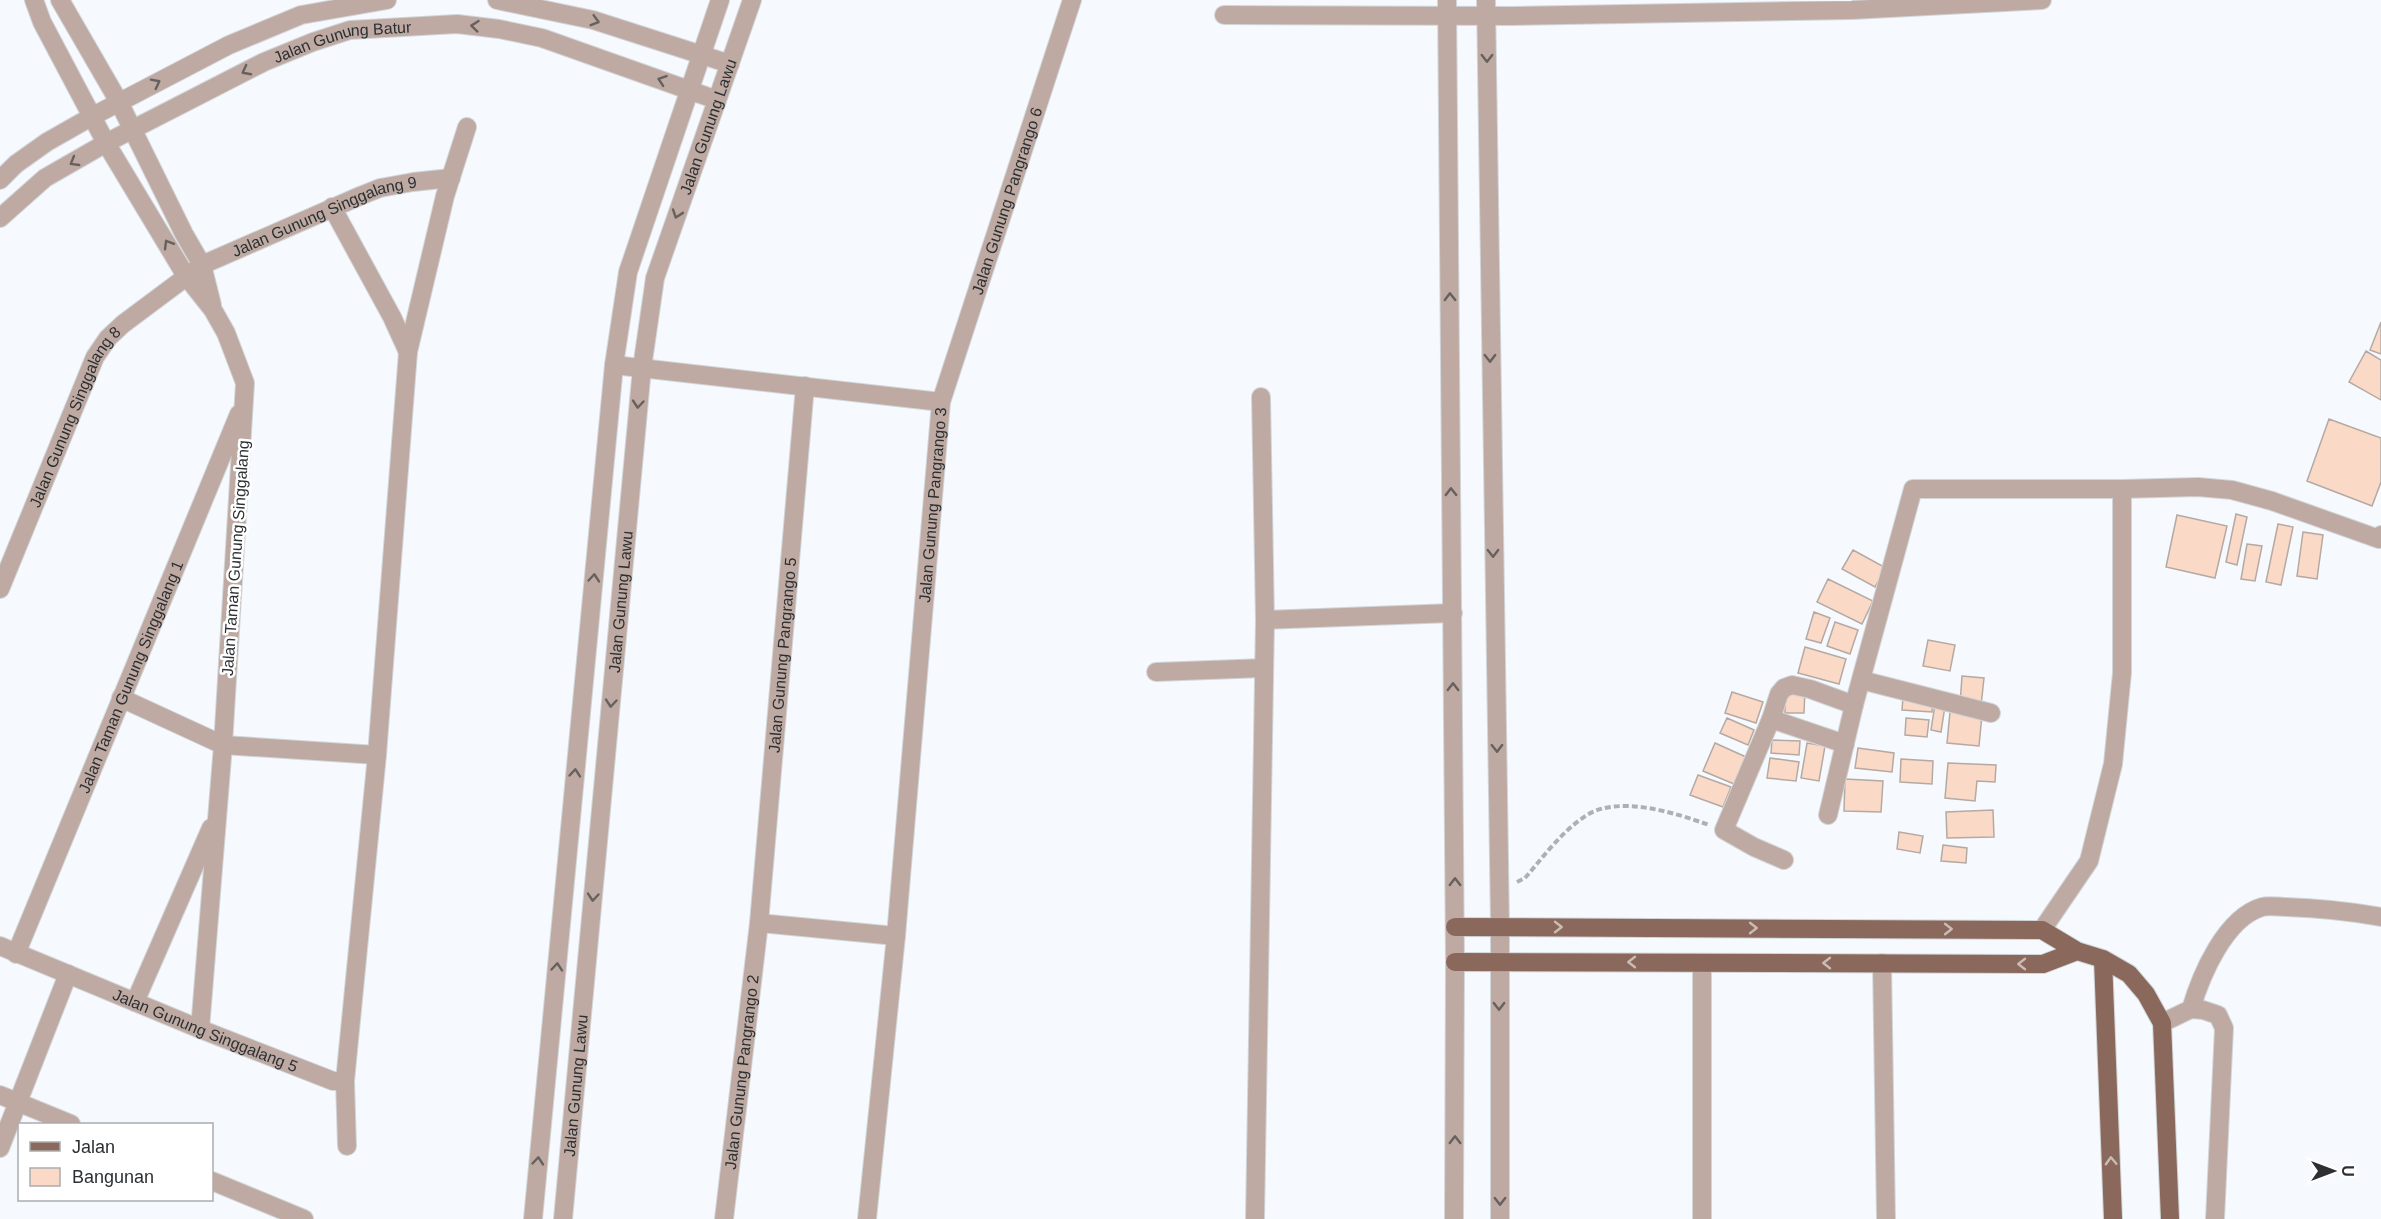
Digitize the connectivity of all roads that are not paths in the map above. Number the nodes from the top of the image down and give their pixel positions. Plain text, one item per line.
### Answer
1 (34, 0) edge
2 (60, 0) edge
3 (387, 0) edge
4 (395, 0) edge
5 (497, 0) edge
6 (720, 0) edge
7 (752, 0) edge
8 (1072, 0) edge
9 (2042, 0) edge
10 (561, 6) edge
11 (1374, 7) edge
12 (1447, 7) edge
13 (1486, 8) edge
14 (1224, 15) dead end
15 (396, 27) junction
16 (552, 42) junction
17 (701, 55) junction
18 (730, 64) junction
19 (689, 90) junction
20 (717, 100) junction
21 (119, 102) junction
22 (91, 117) junction
23 (467, 127) dead end
24 (132, 131) junction
25 (106, 143) junction
26 (451, 178) junction
27 (0, 180) edge
28 (332, 207) junction
29 (0, 218) edge
30 (202, 265) junction
31 (186, 276) junction
32 (213, 310) junction
33 (408, 352) junction
34 (614, 365) junction
35 (642, 368) junction
36 (805, 386) junction
37 (1261, 397) dead end
38 (244, 400) junction
39 (941, 402) junction
40 (2122, 489) junction
41 (2380, 538) edge
42 (0, 589) edge
43 (1453, 613) junction
44 (1265, 620) junction
45 (1264, 668) junction
46 (1156, 672) dead end
47 (1861, 680) junction
48 (121, 698) junction
49 (1854, 705) junction
50 (1991, 713) dead end
51 (1771, 718) junction
52 (1845, 744) junction
53 (223, 745) junction
54 (376, 755) junction
55 (217, 814) junction
56 (1828, 815) dead end
57 (1784, 860) dead end
58 (2381, 917) edge
59 (759, 923) junction
60 (1500, 926) junction
61 (1455, 927) junction
62 (2042, 930) junction
63 (896, 936) junction
64 (8, 950) edge
65 (2078, 951) junction
66 (2103, 959) junction
67 (1455, 962) junction
68 (1499, 962) junction
69 (1702, 963) junction
70 (1882, 963) junction
71 (68, 974) junction
72 (135, 1002) junction
73 (2191, 1009) junction
74 (2162, 1023) junction
75 (200, 1029) junction
76 (345, 1081) junction
77 (0, 1095) edge
78 (18, 1103) junction
79 (66, 1123) edge
80 (347, 1146) dead end
81 (0, 1148) edge
82 (213, 1182) edge
83 (304, 1219) edge
84 (533, 1219) edge
85 (563, 1219) edge
86 (724, 1219) edge
87 (867, 1219) edge
88 (1255, 1219) edge
89 (1454, 1219) edge
90 (1500, 1219) edge
91 (1702, 1219) edge
92 (1886, 1219) edge
93 (2113, 1219) edge
94 (2170, 1219) edge
95 (2216, 1219) edge

1 - 22 street, Jalan Taman Gunung Singgalang
2 - 21 street, Jalan Taman Gunung Singgalang
21 -> 3 street, Jalan Gunung Batur
4 - 15 street
5 - 10 street
6 - 17 street, Jalan Gunung Lawu
7 - 18 street, Jalan Gunung Lawu
8 - 39 street, Jalan Gunung Pangrango 6
9 - 13 street
10 - 16 street
10 -> 17 street
11 - 12 street
11 - 14 street
12 - 13 street
43 -> 12 street
13 -> 60 street
16 -> 15 street, Jalan Gunung Batur
15 -> 24 street, Jalan Gunung Batur
19 -> 16 street, Jalan Gunung Batur
17 - 18 street
17 - 19 street, Jalan Gunung Lawu
18 - 20 street, Jalan Gunung Lawu
19 - 20 street, Jalan Gunung Batur
19 - 34 street, Jalan Gunung Lawu
20 -> 35 street, Jalan Gunung Lawu
21 - 22 street, Jalan Gunung Batur
21 - 24 street, Jalan Taman Gunung Singgalang
22 - 25 street, Jalan Taman Gunung Singgalang
22 - 27 street, Jalan Gunung Batur
23 - 26 street
24 - 25 street, Jalan Gunung Batur
24 - 30 street, Jalan Taman Gunung Singgalang
25 -> 29 street, Jalan Gunung Batur
31 -> 25 street, Jalan Taman Gunung Singgalang
26 - 28 street, Jalan Gunung Singgalang 9
26 - 33 street
28 - 30 street, Jalan Gunung Singgalang 9
28 - 33 street
30 - 31 street, Jalan Gunung Singgalang 9
30 - 32 street, Jalan Taman Gunung Singgalang
31 - 32 street, Jalan Taman Gunung Singgalang
31 - 42 street, Jalan Gunung Singgalang 8
32 - 38 street, Jalan Taman Gunung Singgalang
33 - 54 street
34 - 35 street, Jalan Gunung Pangrango 3
84 -> 34 street, Jalan Gunung Lawu
35 - 36 street, Jalan Gunung Pangrango 3
35 -> 85 street, Jalan Gunung Lawu
36 - 39 street, Jalan Gunung Pangrango 3
36 - 59 street, Jalan Gunung Pangrango 5
37 - 44 street
38 - 48 street, Jalan Taman Gunung Singgalang 1
38 - 53 street, Jalan Taman Gunung Singgalang
39 - 63 street, Jalan Gunung Pangrango 3
40 - 41 street
40 - 47 street
40 - 62 street
43 - 44 street
61 -> 43 street
44 - 45 street
45 - 46 street
45 - 88 street
47 - 49 street
47 - 50 street
48 - 53 street
48 - 64 street, Jalan Taman Gunung Singgalang 1
49 - 51 street
49 - 52 street
51 - 52 street
51 - 57 street
52 - 56 street
53 - 54 street
53 - 55 street, Jalan Taman Gunung Singgalang
54 - 76 street
55 - 72 street, Jalan Taman Gunung Singgalang
55 - 75 street, Jalan Taman Gunung Singgalang
58 - 73 street
59 - 63 street
59 - 86 street, Jalan Gunung Pangrango 2
60 - 61 main road
60 -> 62 main road
60 - 68 street
61 - 67 street
62 - 65 main road
63 - 87 street
64 - 71 street, Jalan Gunung Singgalang 5
65 - 66 main road
65 -> 70 main road
66 - 74 main road
93 -> 66 main road
67 - 68 main road
89 -> 67 street
69 -> 68 main road
68 -> 90 street
70 -> 69 main road
69 - 91 street
70 - 92 street
71 - 72 street, Jalan Gunung Singgalang 5
71 - 78 street
72 - 75 street, Jalan Gunung Singgalang 5
73 - 74 street
73 - 95 street
74 - 94 main road
75 - 76 street, Jalan Gunung Singgalang 5
76 - 80 street
77 - 78 street
78 - 79 street
78 - 81 street
82 - 83 street

